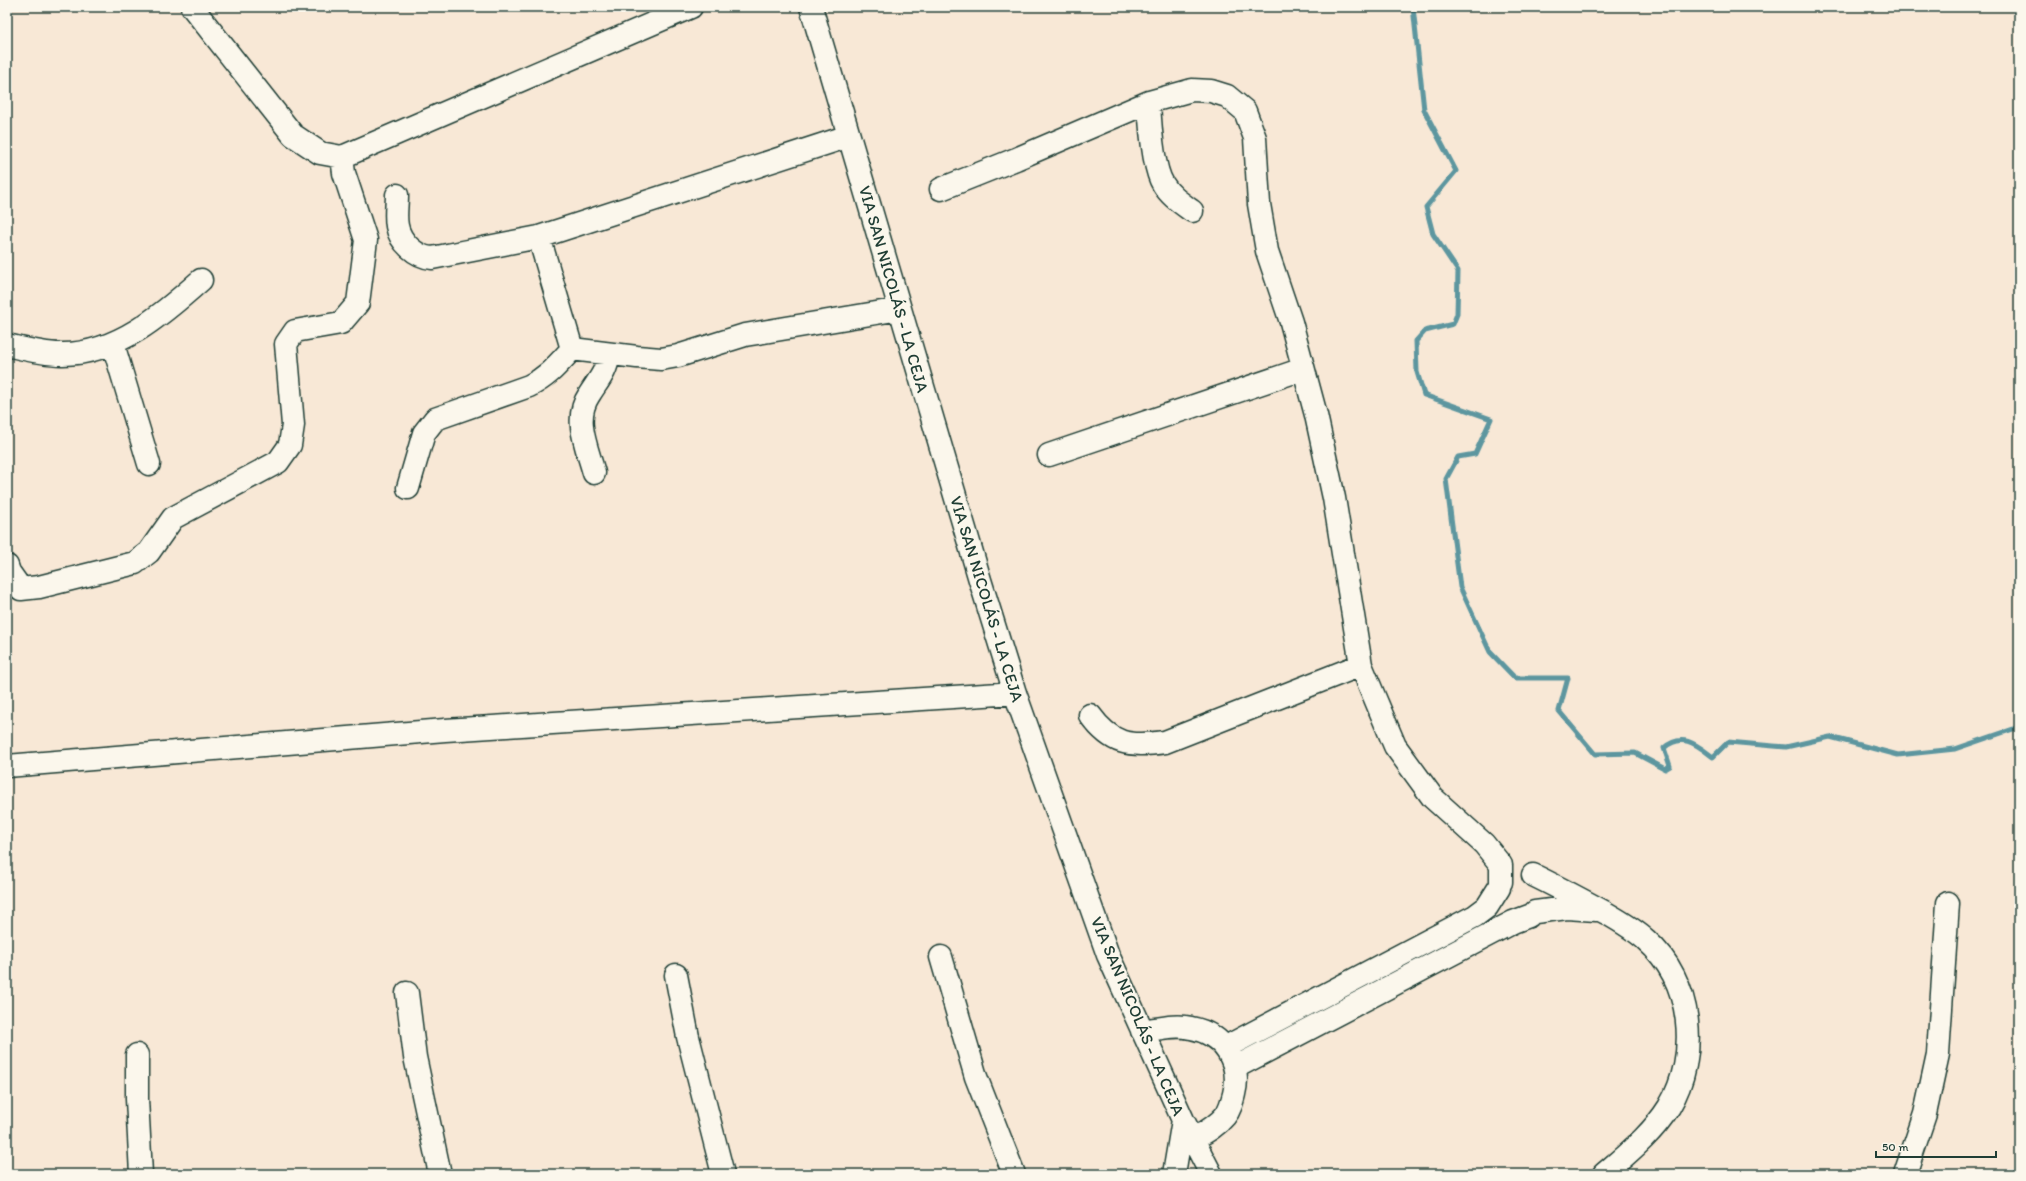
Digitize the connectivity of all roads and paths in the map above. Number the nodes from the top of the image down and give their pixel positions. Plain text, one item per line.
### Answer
1 (192, 7) edge
2 (691, 7) edge
3 (811, 7) edge
4 (1149, 102) junction
5 (849, 136) junction
6 (342, 157) junction
7 (941, 189) dead end
8 (397, 195) dead end
9 (1192, 211) dead end
10 (539, 237) junction
11 (201, 280) dead end
12 (900, 309) junction
13 (7, 330) edge
14 (113, 344) junction
15 (16, 347) edge
16 (572, 349) junction
17 (608, 354) junction
18 (1303, 369) junction
19 (1049, 455) dead end
20 (148, 464) dead end
21 (594, 472) dead end
22 (408, 488) dead end
23 (7, 566) edge
24 (14, 591) edge
25 (1361, 665) junction
26 (1015, 693) junction
27 (1090, 714) dead end
28 (7, 766) edge
29 (1484, 844) junction
30 (1530, 874) junction
31 (1500, 885) junction
32 (1948, 903) dead end
33 (1532, 914) junction
34 (1606, 914) junction
35 (941, 957) dead end
36 (676, 975) dead end
37 (407, 993) dead end
38 (1142, 1031) junction
39 (1226, 1047) junction
40 (137, 1055) dead end
41 (1236, 1067) junction
42 (1183, 1120) junction
43 (1192, 1140) junction
44 (141, 1174) edge
45 (440, 1174) edge
46 (723, 1174) edge
47 (1014, 1174) edge
48 (1174, 1174) edge
49 (1211, 1174) edge
50 (1604, 1174) edge
51 (1904, 1174) edge

1 - 6 street
2 - 6 street
3 - 5 street, VIA SAN NICOLÁS - LA CEJA
4 - 7 street
4 - 9 street
4 - 18 street
5 - 10 street
5 - 12 street, VIA SAN NICOLÁS - LA CEJA
6 - 24 street
8 - 10 street
10 - 16 street
11 - 14 street
12 - 17 street
12 - 26 street, VIA SAN NICOLÁS - LA CEJA
13 - 15 street
14 - 15 street
14 - 20 street
16 - 17 street
16 - 22 street
17 - 21 street
18 - 19 street
18 - 25 street
23 - 24 street
25 - 27 street
25 - 29 street
26 - 28 street
26 - 38 street, VIA SAN NICOLÁS - LA CEJA
29 - 30 street
29 - 31 street
30 - 31 street
30 - 33 street
30 - 34 street
31 - 33 street
31 - 39 street
32 - 51 street
33 - 34 street
33 - 41 street
34 - 50 street
35 - 47 street
36 - 46 street
37 - 45 street
38 - 39 street
38 - 42 street, VIA SAN NICOLÁS - LA CEJA
39 - 41 street
40 - 44 street
41 - 43 street
42 - 43 street, VIA SAN NICOLÁS - LA CEJA
42 - 48 street
43 - 49 street, VIA SAN NICOLÁS - LA CEJA

